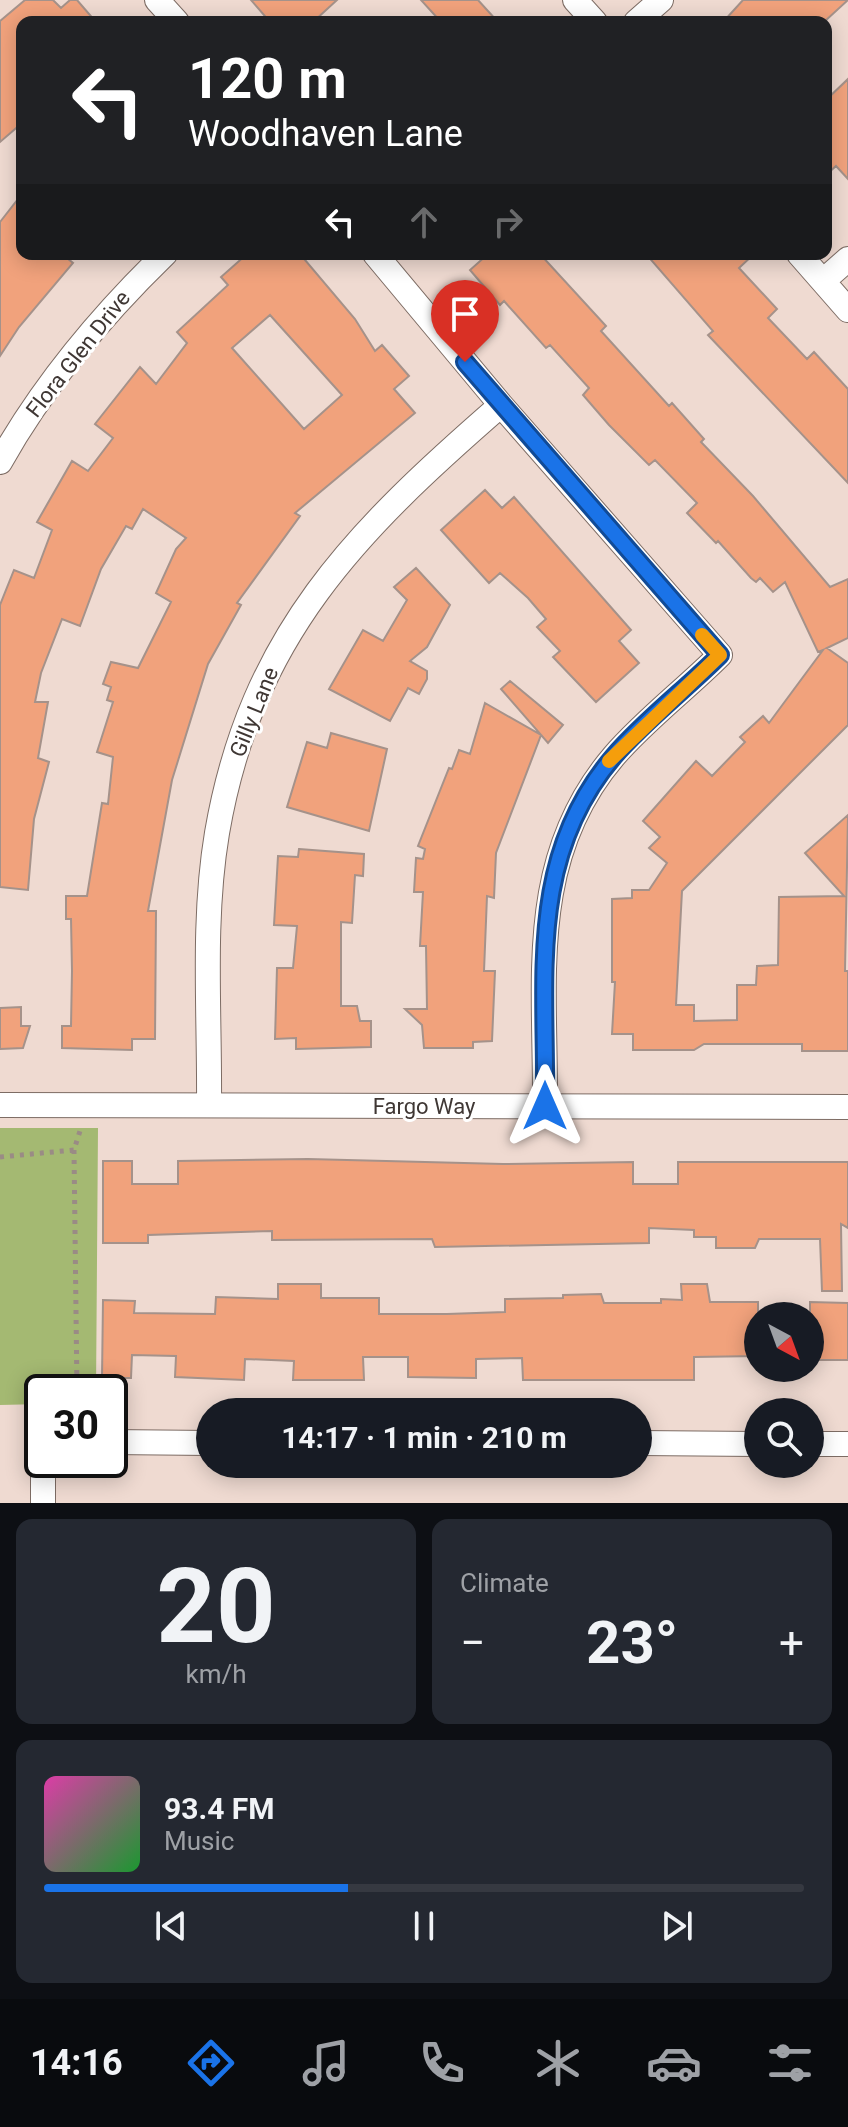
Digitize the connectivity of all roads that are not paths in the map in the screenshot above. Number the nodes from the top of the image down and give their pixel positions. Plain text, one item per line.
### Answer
1 (157, 0) edge
2 (575, 0) edge
3 (661, 0) edge
4 (172, 16) edge
5 (590, 16) edge
6 (643, 16) edge
7 (848, 259) edge
8 (159, 260) edge
9 (380, 260) edge
10 (804, 260) edge
11 (823, 281) junction
12 (848, 310) edge
13 (501, 405) junction
14 (0, 462) edge
15 (0, 1105) edge
16 (209, 1105) junction
17 (545, 1106) junction
18 (848, 1107) edge
19 (128, 1442) edge
20 (196, 1443) edge
21 (652, 1443) edge
22 (744, 1444) edge
23 (824, 1444) edge
24 (848, 1444) edge
25 (43, 1478) edge
26 (43, 1503) edge

1 - 4 street
2 - 5 street
3 - 6 street
7 - 11 street
8 - 14 street, Flora Glen Drive
9 - 13 street
10 - 11 street
11 - 12 street
13 - 16 street, Gilly Lane
13 - 17 street
15 - 16 street, Fargo Way
16 - 17 street, Fargo Way
17 - 18 street, Fargo Way
19 - 20 street
21 - 22 street
23 - 24 street
25 - 26 street

